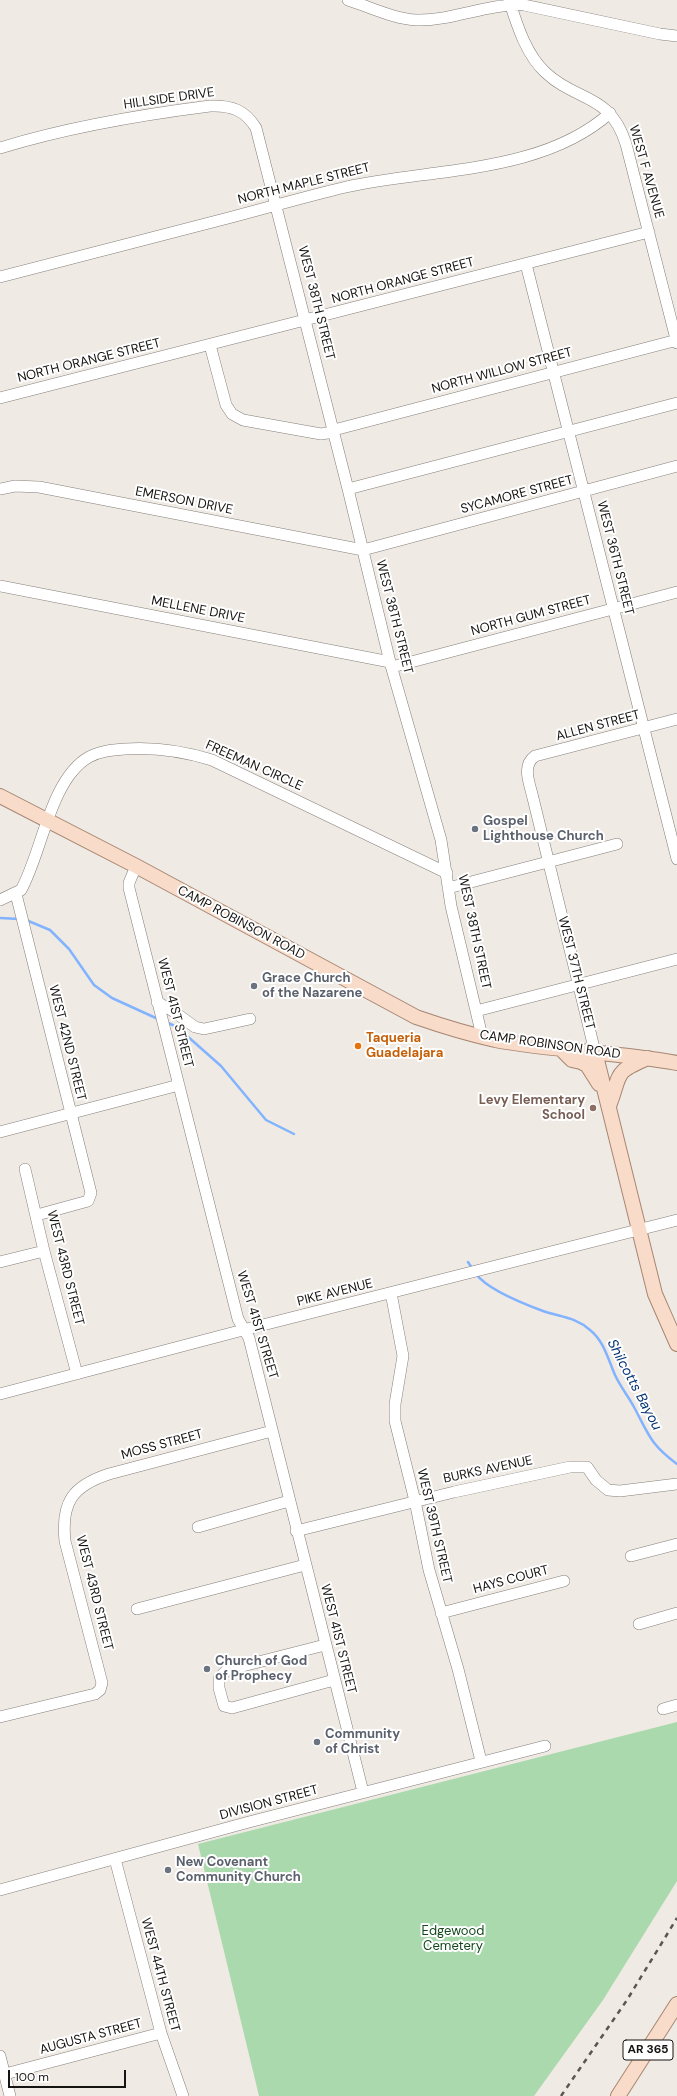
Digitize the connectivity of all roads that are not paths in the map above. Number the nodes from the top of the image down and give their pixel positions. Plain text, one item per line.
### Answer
1 (349, 0) edge
2 (510, 2) edge
3 (677, 36) edge
4 (610, 113) junction
5 (0, 148) edge
6 (276, 206) junction
7 (649, 232) junction
8 (526, 264) junction
9 (0, 276) edge
10 (306, 321) junction
11 (677, 341) edge
12 (210, 345) junction
13 (553, 373) junction
14 (0, 398) edge
15 (677, 403) edge
16 (334, 431) junction
17 (569, 431) junction
18 (677, 466) edge
19 (0, 489) edge
20 (348, 489) junction
21 (584, 492) junction
22 (363, 550) junction
23 (0, 586) edge
24 (677, 592) edge
25 (614, 609) junction
26 (391, 665) junction
27 (677, 719) edge
28 (644, 728) junction
29 (529, 763) joint
30 (0, 796) edge
31 (48, 821) junction
32 (674, 828) edge
33 (617, 844) dead end
34 (677, 859) edge
35 (549, 861) junction
36 (136, 866) junction
37 (446, 874) junction
38 (448, 888) junction
39 (16, 894) junction
40 (0, 900) edge
41 (677, 959) edge
42 (579, 985) junction
43 (158, 1006) junction
44 (476, 1011) junction
45 (250, 1019) dead end
46 (482, 1036) junction
47 (560, 1048) junction
48 (595, 1052) junction
49 (648, 1058) junction
50 (677, 1064) edge
51 (179, 1085) junction
52 (606, 1092) junction
53 (609, 1107) junction
54 (70, 1114) junction
55 (0, 1132) edge
56 (26, 1169) dead end
57 (37, 1215) junction
58 (677, 1220) edge
59 (639, 1230) junction
60 (44, 1251) junction
61 (0, 1262) edge
62 (391, 1293) junction
63 (243, 1330) junction
64 (677, 1344) edge
65 (77, 1374) junction
66 (1, 1391) edge
67 (272, 1431) junction
68 (677, 1484) edge
69 (288, 1501) junction
70 (415, 1501) junction
71 (68, 1502) joint
72 (198, 1527) dead end
73 (296, 1531) junction
74 (677, 1544) edge
75 (630, 1556) dead end
76 (305, 1565) junction
77 (564, 1581) dead end
78 (137, 1609) dead end
79 (441, 1613) junction
80 (677, 1614) edge
81 (639, 1624) dead end
82 (325, 1645) junction
83 (334, 1680) junction
84 (677, 1705) edge
85 (663, 1709) dead end
86 (0, 1717) edge
87 (545, 1746) dead end
88 (481, 1761) junction
89 (363, 1792) junction
90 (115, 1859) junction
91 (0, 1890) edge
92 (677, 2004) edge
93 (161, 2034) junction
94 (0, 2056) edge
95 (5, 2074) junction
96 (10, 2096) edge
97 (183, 2096) edge
98 (618, 2096) edge

1 - 2 street
2 - 3 street
2 - 4 street, WEST F AVENUE
4 - 6 street, NORTH MAPLE STREET
4 - 7 street, WEST F AVENUE
5 - 6 street, HILLSIDE DRIVE
6 - 9 street, NORTH MAPLE STREET
6 - 10 street, WEST 38TH STREET
7 - 8 street, NORTH ORANGE STREET
7 - 11 street, WEST F AVENUE
8 - 10 street, NORTH ORANGE STREET
8 - 13 street, WEST 36TH STREET
10 - 12 street, NORTH ORANGE STREET
10 - 16 street, WEST 38TH STREET
11 - 13 street, NORTH WILLOW STREET
12 - 14 street, NORTH ORANGE STREET
12 - 16 street, NORTH WILLOW STREET
13 - 16 street, NORTH WILLOW STREET
13 - 17 street, WEST 36TH STREET
15 - 17 street
16 - 20 street, WEST 38TH STREET
17 - 20 street
17 - 21 street, WEST 36TH STREET
18 - 21 street, SYCAMORE STREET
19 - 22 street, EMERSON DRIVE
20 - 22 street, WEST 38TH STREET
21 - 22 street, SYCAMORE STREET
21 - 25 street, WEST 36TH STREET
22 - 26 street, WEST 38TH STREET
23 - 26 street, MELLENE DRIVE
24 - 25 street, NORTH GUM STREET
25 - 26 street, NORTH GUM STREET
25 - 28 street, WEST 36TH STREET
26 - 37 street, WEST 38TH STREET
27 - 28 street, ALLEN STREET
28 - 29 street, ALLEN STREET
28 - 32 street, WEST 36TH STREET
29 - 35 street, WEST 37TH STREET
30 - 31 main road, CAMP ROBINSON ROAD
31 - 36 main road, CAMP ROBINSON ROAD
31 - 37 street, FREEMAN CIRCLE
31 - 39 street
32 - 34 street, WEST 36TH STREET
33 - 35 street
35 - 38 street
35 - 42 street, WEST 37TH STREET
36 - 43 street, WEST 41ST STREET
36 - 46 main road, CAMP ROBINSON ROAD
37 - 38 street, WEST 38TH STREET
38 - 44 street, WEST 38TH STREET
39 - 40 street
39 - 54 street, WEST 42ND STREET
41 - 42 street
42 - 44 street
42 - 48 street, WEST 37TH STREET
43 - 45 street
43 - 51 street, WEST 41ST STREET
44 - 46 street, WEST 38TH STREET
46 - 47 main road, CAMP ROBINSON ROAD
47 - 48 main road, CAMP ROBINSON ROAD
47 - 52 main road
48 - 49 main road, CAMP ROBINSON ROAD
48 - 52 main road, WEST 37TH STREET
49 - 50 main road, CAMP ROBINSON ROAD
49 - 53 main road
51 - 54 street
51 - 63 street, WEST 41ST STREET
52 - 53 main road, WEST 37TH STREET
53 - 59 main road, WEST 37TH STREET
54 - 55 street
54 - 57 street, WEST 42ND STREET
56 - 57 street, WEST 43RD STREET
57 - 60 street, WEST 43RD STREET
58 - 59 street, PIKE AVENUE
59 - 62 street, PIKE AVENUE
59 - 64 main road, WEST 37TH STREET
60 - 61 street
60 - 65 street, WEST 43RD STREET
62 - 63 street, PIKE AVENUE
62 - 70 street, WEST 39TH STREET
63 - 65 street, PIKE AVENUE
63 - 67 street, WEST 41ST STREET
65 - 66 street, PIKE AVENUE
67 - 69 street, WEST 41ST STREET
67 - 71 street, MOSS STREET
68 - 70 street, BURKS AVENUE
69 - 72 street
69 - 73 street, WEST 41ST STREET
70 - 73 street, BURKS AVENUE
70 - 79 street, WEST 39TH STREET
71 - 86 street, WEST 43RD STREET
73 - 76 street, WEST 41ST STREET
74 - 75 street
76 - 78 street
76 - 82 street, WEST 41ST STREET
77 - 79 street, HAYS COURT
79 - 88 street, WEST 39TH STREET
80 - 81 street
82 - 83 street, WEST 41ST STREET
82 - 83 street
83 - 89 street, WEST 41ST STREET
84 - 85 street
87 - 88 street, DIVISION STREET
88 - 89 street, DIVISION STREET
89 - 90 street, DIVISION STREET
90 - 91 street, DIVISION STREET
90 - 93 street, WEST 44TH STREET
92 - 98 main road, AR 365
93 - 95 street, AUGUSTA STREET
93 - 97 street, WEST 44TH STREET
94 - 95 street
95 - 96 street

